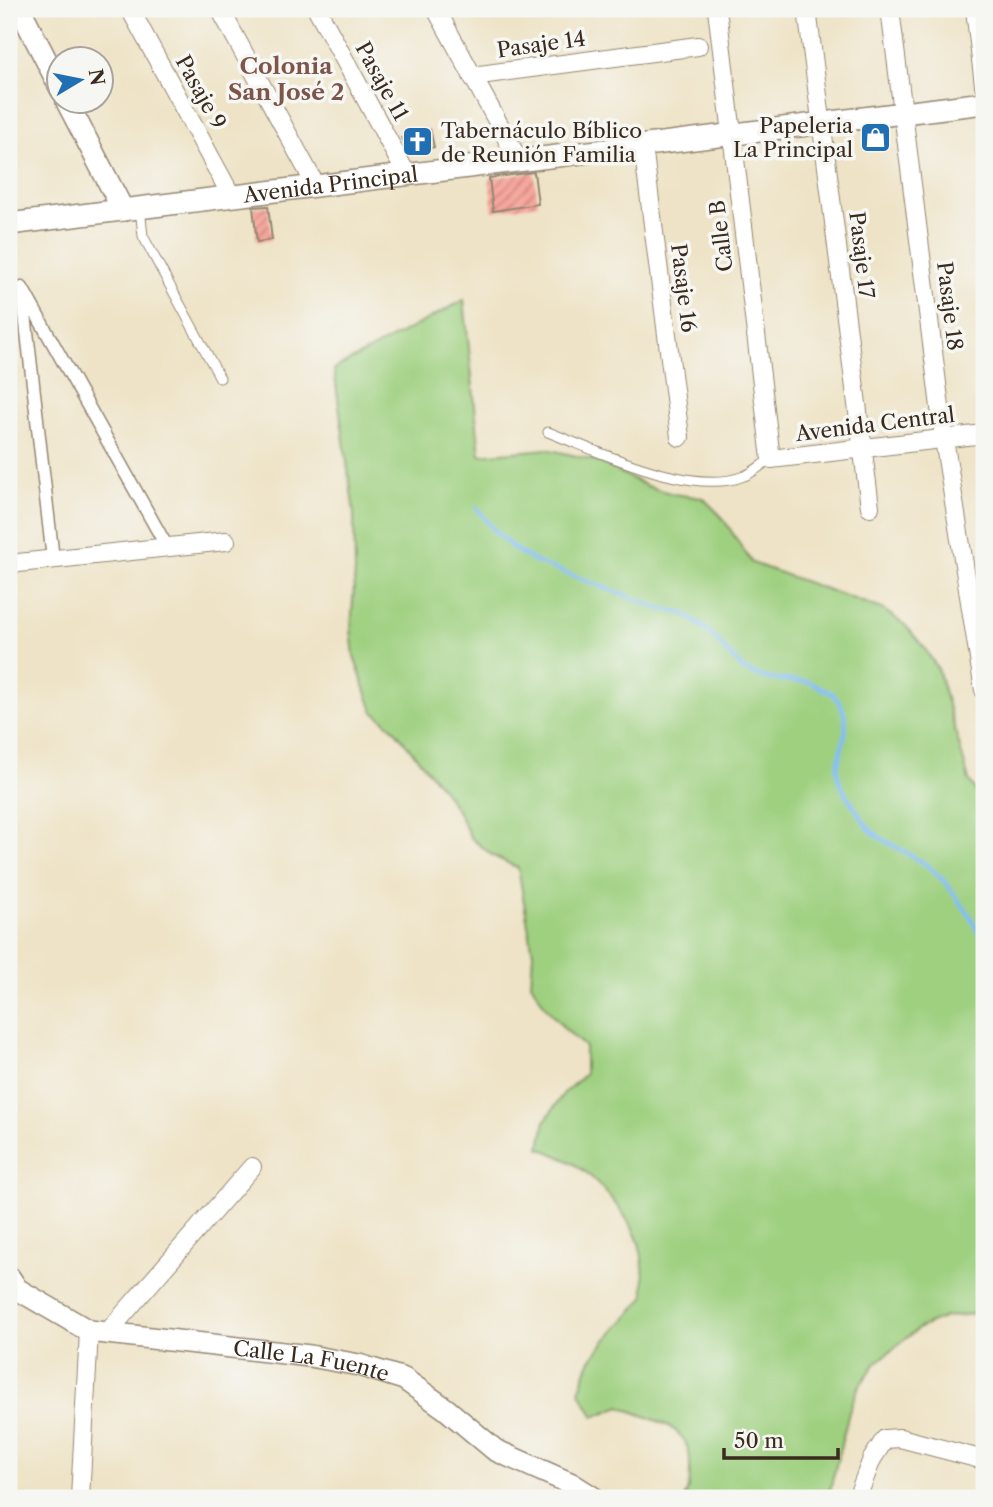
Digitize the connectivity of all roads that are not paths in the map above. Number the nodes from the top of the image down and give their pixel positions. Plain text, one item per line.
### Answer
1 (20, 9) edge
2 (130, 9) edge
3 (220, 9) edge
4 (317, 9) edge
5 (436, 9) edge
6 (718, 9) edge
7 (807, 9) edge
8 (890, 9) edge
9 (975, 9) edge
10 (698, 46) dead end
11 (46, 60) edge
12 (472, 76) junction
13 (984, 85) edge
14 (984, 103) edge
15 (903, 113) junction
16 (76, 116) edge
17 (822, 124) junction
18 (732, 135) junction
19 (643, 146) junction
20 (519, 161) junction
21 (407, 175) junction
22 (316, 186) junction
23 (232, 197) junction
24 (132, 209) junction
25 (9, 225) edge
26 (219, 378) dead end
27 (548, 432) dead end
28 (984, 434) edge
29 (680, 437) dead end
30 (944, 439) junction
31 (863, 448) junction
32 (771, 458) junction
33 (870, 507) dead end
34 (226, 541) dead end
35 (167, 547) junction
36 (53, 559) junction
37 (9, 564) edge
38 (984, 691) edge
39 (252, 1167) dead end
40 (9, 1277) edge
41 (98, 1332) junction
42 (984, 1460) edge
43 (80, 1498) edge
44 (594, 1498) edge
45 (857, 1498) edge

1 - 11 street
2 - 23 street, Pasaje 9
3 - 22 street
4 - 21 street, Pasaje 11
5 - 12 street
6 - 18 street, Calle B
7 - 17 street, Pasaje 17
8 - 15 street, Pasaje 18
9 - 13 street
10 - 12 street, Pasaje 14
12 - 20 street
14 - 15 street, Avenida Principal
15 - 17 street, Avenida Principal
15 - 30 street, Pasaje 18
16 - 24 street
17 - 18 street, Avenida Principal
17 - 31 street, Pasaje 17
18 - 19 street, Avenida Principal
18 - 32 street, Calle B
19 - 20 street, Avenida Principal
19 - 29 street, Pasaje 16
20 - 21 street, Avenida Principal
21 - 22 street, Avenida Principal
22 - 23 street, Avenida Principal
23 - 24 street, Avenida Principal
24 - 25 street, Avenida Principal
24 - 26 lane
27 - 32 lane
28 - 30 street, Avenida Central
30 - 31 street, Avenida Central
30 - 38 street, Pasaje 18
31 - 32 street, Avenida Central
31 - 33 street, Pasaje 17
34 - 35 street
35 - 36 street
35 - 36 street
36 - 37 street
39 - 41 street
40 - 41 street, Calle La Fuente
41 - 43 street
41 - 44 street, Calle La Fuente
42 - 45 street

